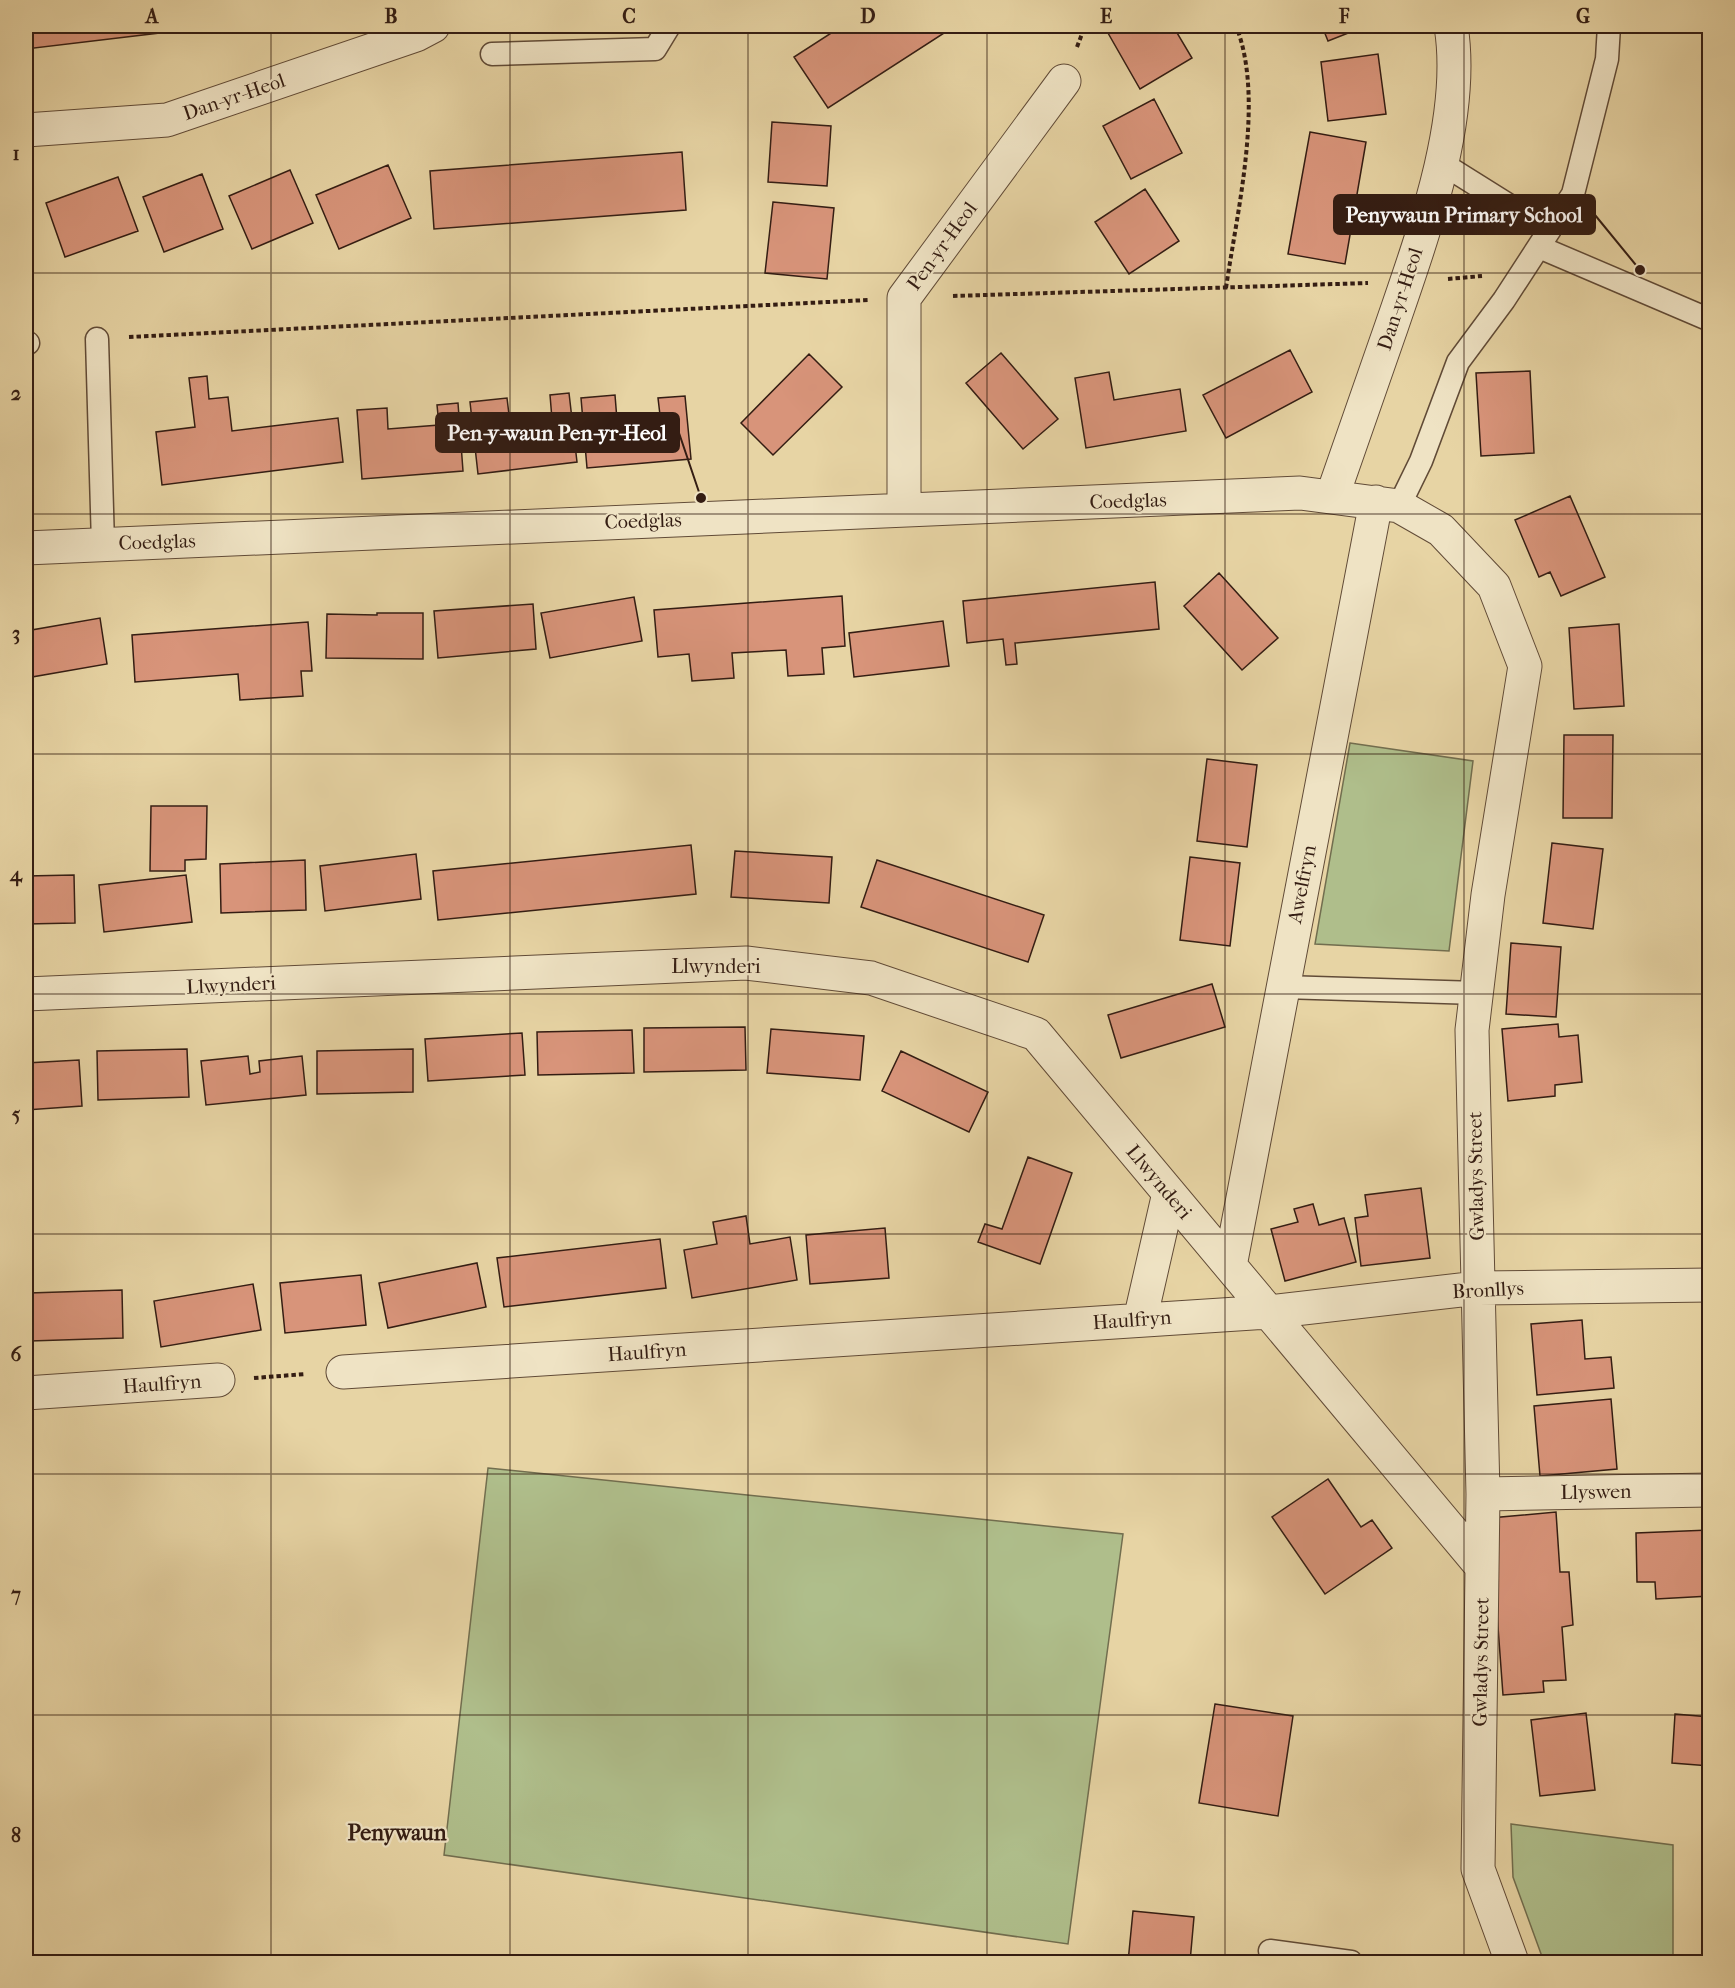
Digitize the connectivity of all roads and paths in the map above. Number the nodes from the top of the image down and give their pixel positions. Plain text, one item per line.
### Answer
1 (433, 26) edge
2 (669, 26) edge
3 (1236, 26) edge
4 (1451, 26) edge
5 (1609, 26) edge
6 (492, 54) dead end
7 (1064, 81) dead end
8 (26, 130) edge
9 (1443, 164) junction
10 (1518, 211) dead end
11 (1539, 247) junction
12 (26, 264) edge
13 (1486, 275) dead end
14 (1407, 282) junction
15 (1226, 288) junction
16 (904, 298) junction
17 (1710, 320) edge
18 (97, 339) joint
19 (27, 344) edge
20 (1332, 497) junction
21 (1388, 504) junction
22 (904, 510) junction
23 (103, 544) junction
24 (26, 548) edge
25 (1283, 987) junction
26 (1477, 993) junction
27 (26, 994) edge
28 (1169, 1193) junction
29 (1230, 1266) junction
30 (1710, 1285) edge
31 (1478, 1288) junction
32 (1268, 1312) junction
33 (1140, 1320) junction
34 (343, 1372) joint
35 (218, 1380) joint
36 (26, 1393) edge
37 (1710, 1490) edge
38 (1483, 1494) junction
39 (1482, 1567) junction
40 (1270, 1951) dead end
41 (1351, 1962) edge
42 (1512, 1962) edge

1 - 8 street, Dan-yr-Heol
2 - 6 lane
3 - 15 path
4 - 9 street, Dan-yr-Heol
5 - 11 lane
7 - 16 street, Pen-yr-Heol
9 - 10 lane
9 - 14 street, Dan-yr-Heol
11 - 17 lane
11 - 21 lane
12 - 19 path
13 - 14 path
14 - 15 path
14 - 20 street, Dan-yr-Heol
15 - 16 path
16 - 18 path
16 - 22 street, Pen-yr-Heol
18 - 23 lane
20 - 21 street, Gwladys Street
20 - 22 street, Coedglas
21 - 25 street, Awelfryn
21 - 26 street, Gwladys Street
22 - 23 street, Coedglas
23 - 24 street, Coedglas
25 - 26 lane
25 - 29 street, Awelfryn
26 - 31 street, Gwladys Street
27 - 28 street, Llwynderi
28 - 29 street, Llwynderi
28 - 33 street
29 - 32 street, Llwynderi
30 - 31 street, Bronllys
31 - 32 street, Bronllys
31 - 38 street, Gwladys Street
32 - 33 street, Haulfryn
32 - 39 street, Llwynderi
33 - 34 street, Haulfryn
34 - 35 path, Haulfryn
35 - 36 street, Haulfryn
37 - 38 street, Llyswen
38 - 39 street, Gwladys Street
39 - 42 street, Gwladys Street
40 - 41 lane

